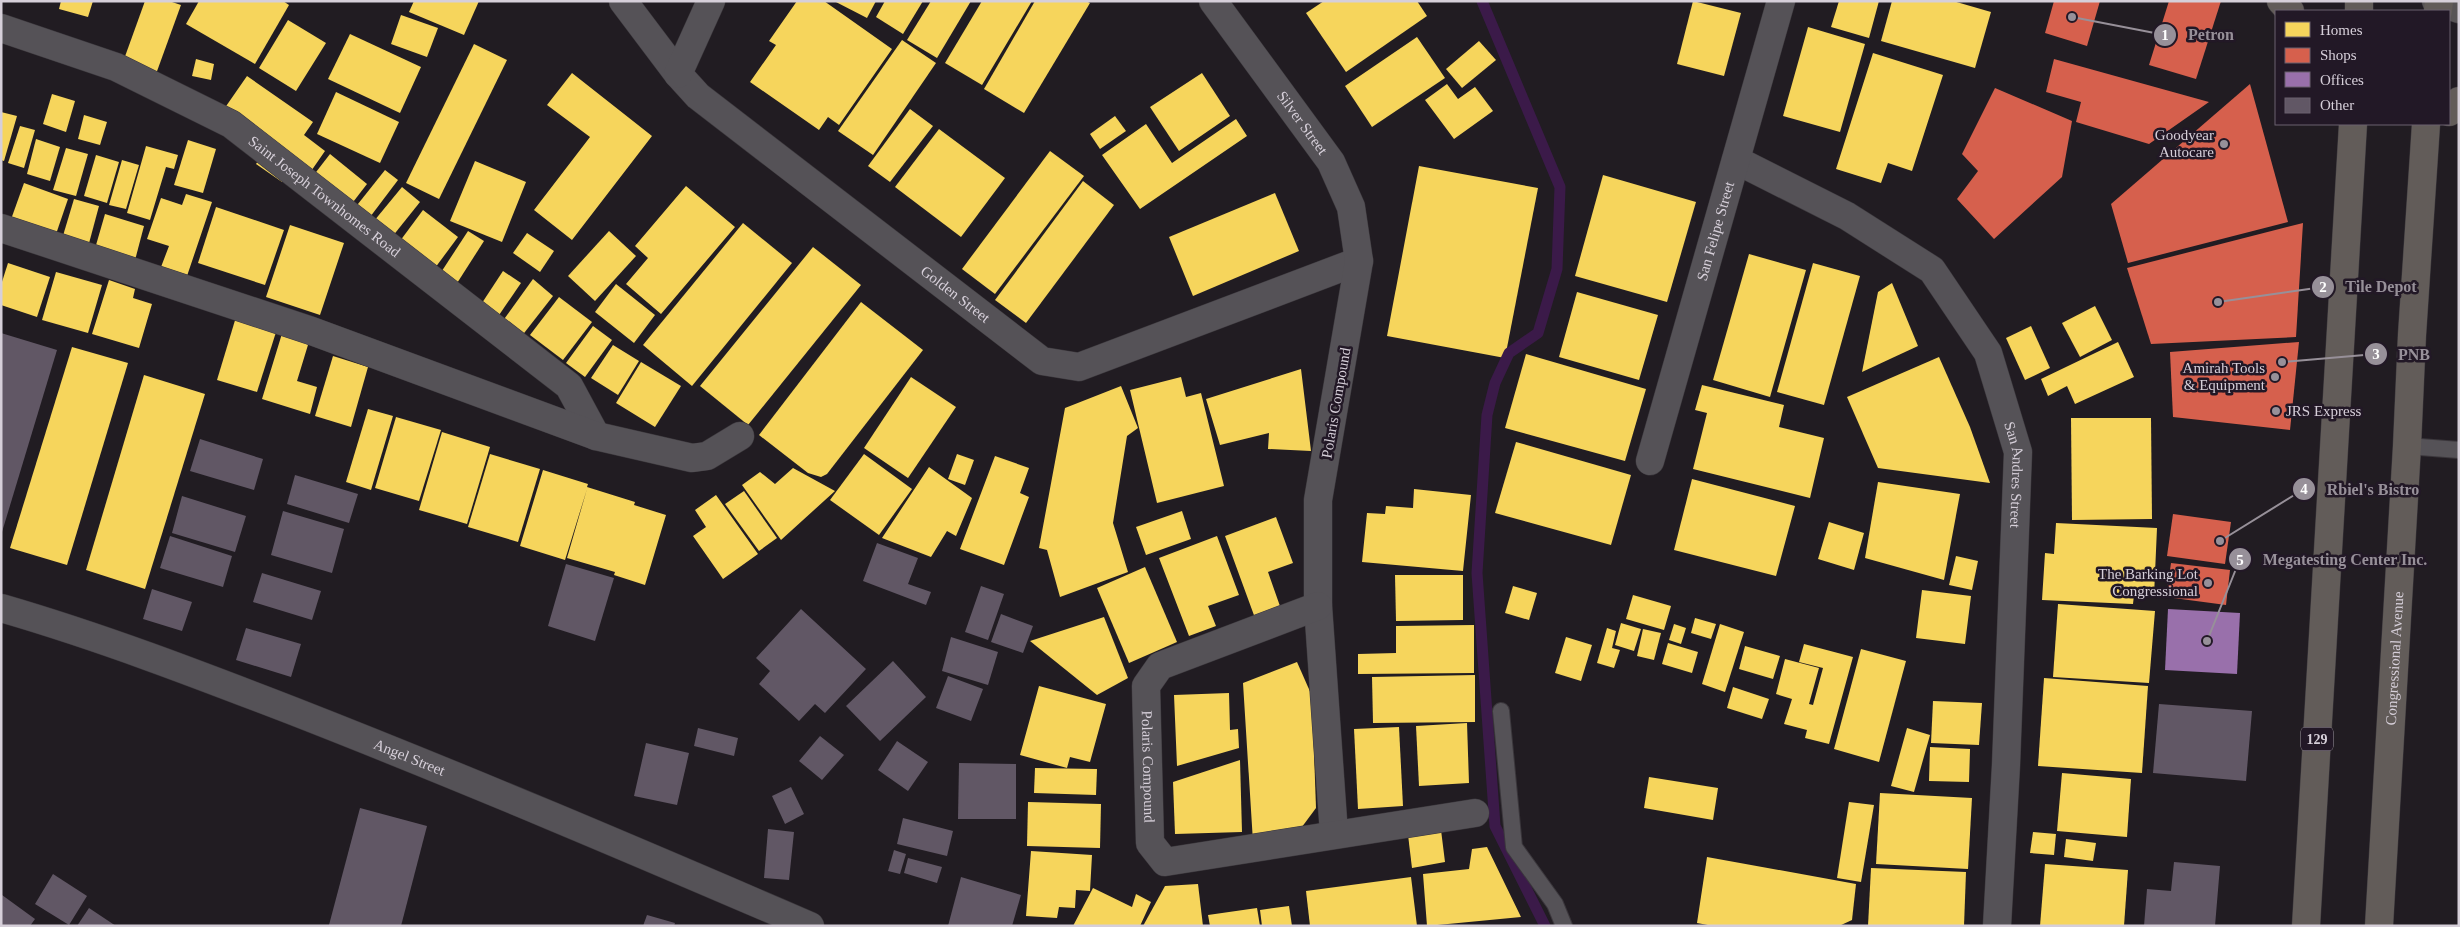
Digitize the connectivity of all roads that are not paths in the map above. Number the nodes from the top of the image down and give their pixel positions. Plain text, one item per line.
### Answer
1 (622, 1) edge
2 (712, 1) edge
3 (1213, 1) edge
4 (1781, 1) edge
5 (2280, 1) edge
6 (2289, 10) edge
7 (1, 28) edge
8 (678, 74) junction
9 (2459, 101) edge
10 (2450, 111) edge
11 (2426, 125) edge
12 (2439, 125) edge
13 (2352, 127) edge
14 (2422, 154) junction
15 (1736, 160) junction
16 (1, 228) edge
17 (1359, 261) junction
18 (596, 436) junction
19 (740, 436) dead end
20 (2407, 446) junction
21 (2459, 450) edge
22 (1650, 461) dead end
23 (1318, 606) junction
24 (1, 608) edge
25 (1501, 711) dead end
26 (1475, 813) dead end
27 (1334, 834) junction
28 (810, 926) edge
29 (1564, 926) edge
30 (1997, 926) edge
31 (2306, 926) edge
32 (2380, 926) edge

1 - 8 street, Golden Street
2 - 8 street
3 - 17 street, Silver Street
4 - 15 street, San Felipe Street
5 - 6 main road
7 - 18 street, Saint Joseph Townhomes Road
8 - 17 street, Golden Street
9 - 10 main road
11 - 14 main road, Congressional Avenue
12 - 14 main road
13 - 31 main road, 129
14 - 20 main road, Congressional Avenue
15 - 22 street, San Felipe Street
15 - 30 street, San Andres Street
16 - 18 street
17 - 23 street, Polaris Compound
18 - 19 street
20 - 21 lane
20 - 32 main road, Congressional Avenue
23 - 27 street, Polaris Compound
23 - 27 street, Polaris Compound
24 - 28 street, Angel Street
25 - 29 lane
26 - 27 street, Polaris Compound

